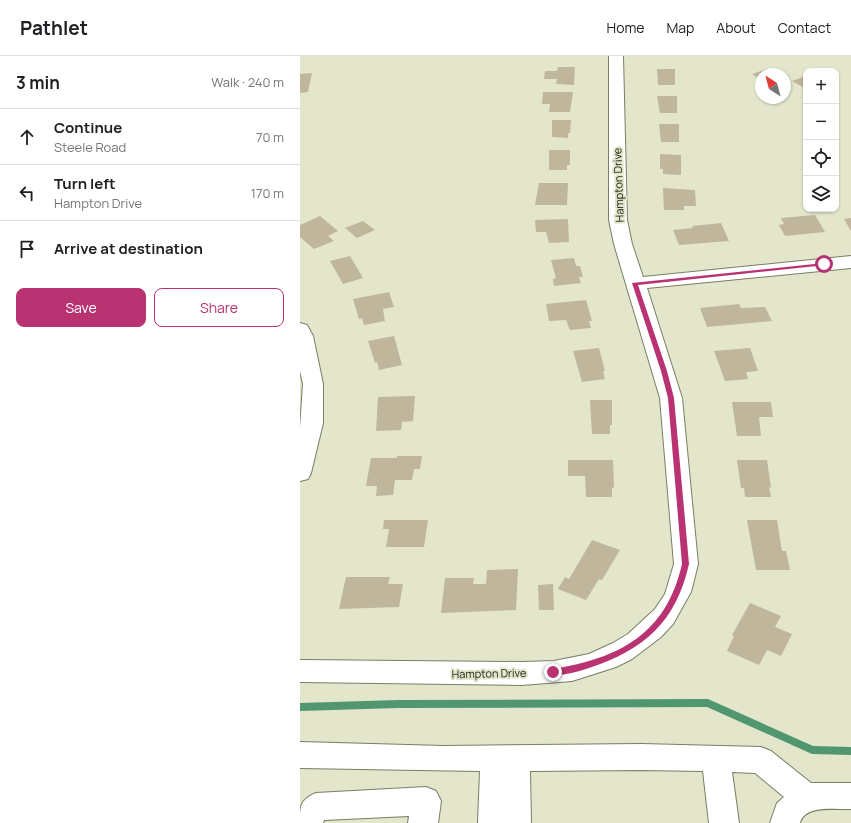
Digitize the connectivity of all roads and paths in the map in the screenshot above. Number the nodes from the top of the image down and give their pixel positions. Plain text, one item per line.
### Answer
1 (616, 56) edge
2 (851, 262) edge
3 (635, 283) junction
4 (300, 329) edge
5 (300, 473) edge
6 (300, 671) edge
7 (300, 756) edge
8 (505, 758) junction
9 (716, 759) junction
10 (851, 796) edge
11 (806, 797) junction
12 (306, 823) edge
13 (423, 823) edge
14 (493, 823) edge
15 (516, 823) edge
16 (724, 823) edge
17 (785, 823) edge

1 - 3 street, Hampton Drive
2 - 3 street
3 - 6 street, Hampton Drive
4 - 5 street
7 - 8 street
8 - 9 street
8 - 14 street
8 - 15 street
9 - 11 street
9 - 16 street
10 - 11 street
11 - 17 street
12 - 13 street

